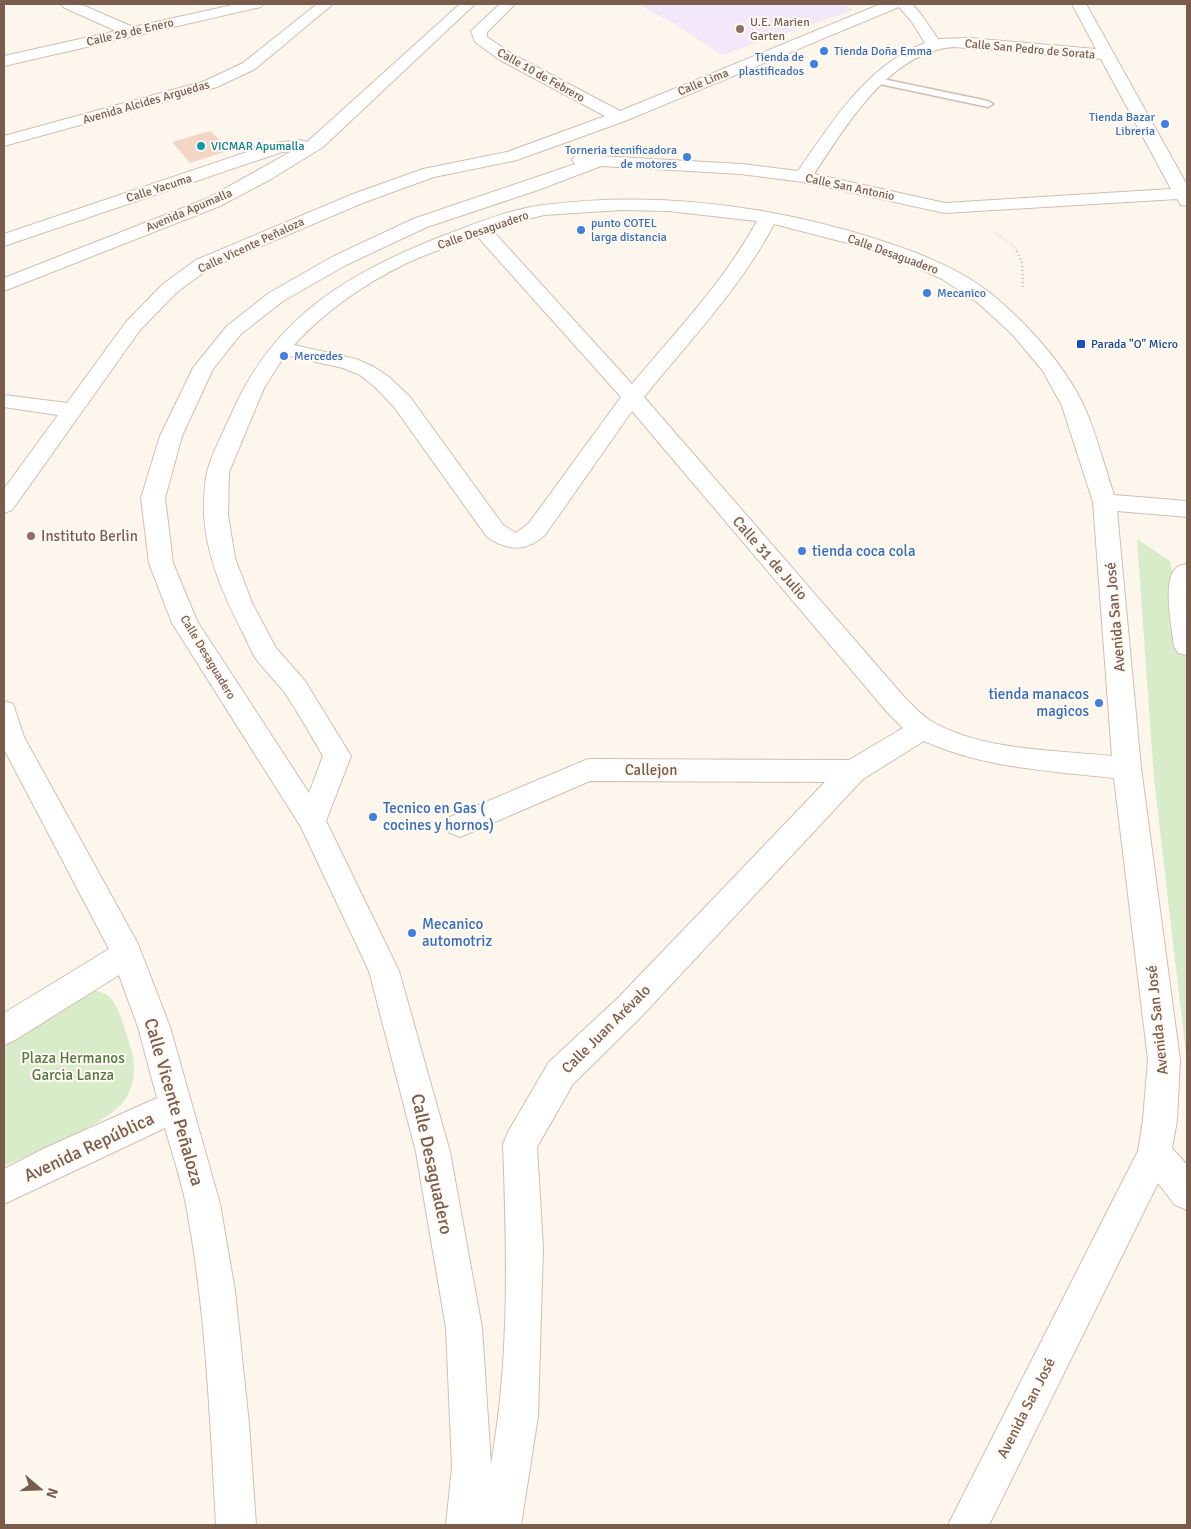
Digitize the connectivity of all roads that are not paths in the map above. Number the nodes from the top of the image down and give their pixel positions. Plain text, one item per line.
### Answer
1 (68, 4) edge
2 (256, 4) edge
3 (326, 4) edge
4 (468, 4) edge
5 (508, 4) edge
6 (893, 4) edge
7 (904, 4) edge
8 (1079, 4) edge
9 (129, 31) junction
10 (934, 45) junction
11 (1107, 54) junction
12 (4, 61) edge
13 (878, 81) junction
14 (988, 104) dead end
15 (619, 117) junction
16 (4, 142) edge
17 (317, 143) junction
18 (511, 156) junction
19 (599, 161) junction
20 (803, 177) junction
21 (581, 195) junction
22 (1186, 195) edge
23 (768, 217) junction
24 (480, 228) junction
25 (4, 240) edge
26 (4, 285) edge
27 (280, 348) junction
28 (632, 397) junction
29 (4, 401) edge
30 (72, 410) junction
31 (1105, 502) junction
32 (4, 505) edge
33 (1187, 508) edge
34 (1187, 572) edge
35 (1184, 605) edge
36 (1187, 646) edge
37 (6, 729) edge
38 (923, 729) junction
39 (1127, 768) junction
40 (853, 770) junction
41 (312, 821) junction
42 (460, 825) dead end
43 (127, 954) junction
44 (4, 1030) edge
45 (175, 1107) junction
46 (1154, 1154) junction
47 (4, 1187) edge
48 (1187, 1193) edge
49 (236, 1525) edge
50 (466, 1525) edge
51 (501, 1525) edge
52 (968, 1525) edge

1 - 9 street
2 - 9 street, Calle 29 de Enero
3 - 16 street, Avenida Alcides Arguedas
4 - 17 street, Avenida Apumalla
5 - 15 street, Calle 10 de Febrero
6 - 15 street, Calle Lima
7 - 10 street
8 - 11 street
9 - 12 street, Calle 29 de Enero
10 - 11 street, Calle San Pedro de Sorata
10 - 13 street, Calle San Pedro de Sorata
11 - 22 street
13 - 14 lane
13 - 20 street, Calle San Pedro de Sorata
15 - 18 street, Calle Lima
17 - 25 street, Calle Yacuma
17 - 26 street, Avenida Apumalla
18 - 19 street, Calle San Antonio
18 - 30 street, Calle Vicente Peñaloza
19 - 20 street, Calle San Antonio
19 - 21 street
19 - 41 street, Calle Desaguadero
20 - 22 street, Calle San Antonio
21 - 23 street, Calle Desaguadero
21 - 24 street, Calle Desaguadero
23 - 28 street
23 - 31 street, Calle Desaguadero
24 - 27 street, Calle Desaguadero
24 - 28 street, Calle 31 de Julio
27 - 28 street
27 - 41 street, Calle Desaguadero
28 - 38 street, Calle 31 de Julio
29 - 30 street
30 - 32 street, Calle Vicente Peñaloza
31 - 33 street
31 - 39 street, Avenida San José
34 - 35 street
35 - 36 street
37 - 43 street, Calle Vicente Peñaloza
38 - 39 street, Calle 31 de Julio
38 - 40 street, Calle Juan Arévalo
39 - 46 street, Avenida San José
40 - 42 street, Callejon
40 - 51 street, Calle Juan Arévalo
41 - 50 street, Calle Desaguadero
43 - 44 street
43 - 45 street, Calle Vicente Peñaloza
45 - 47 street, Avenida República
45 - 49 street, Calle Vicente Peñaloza
46 - 48 street
46 - 52 street, Avenida San José

